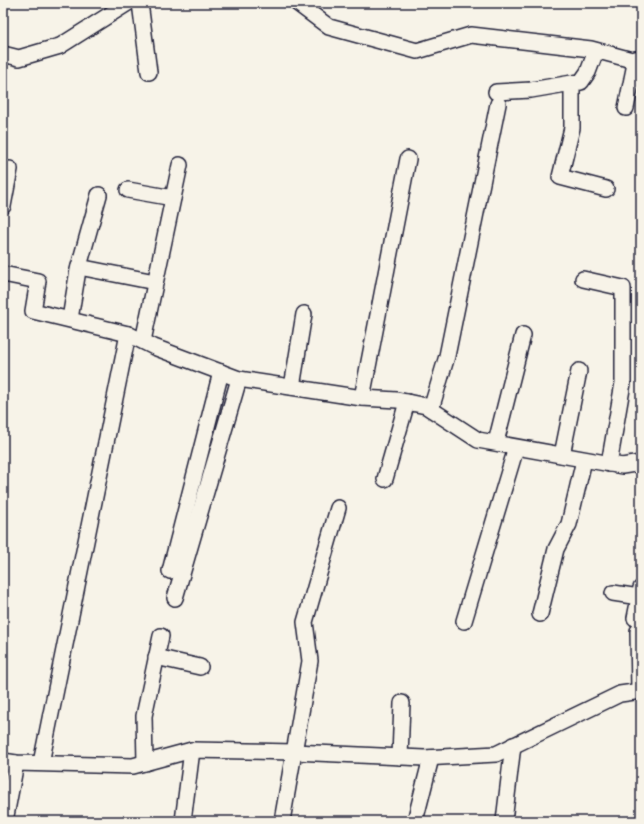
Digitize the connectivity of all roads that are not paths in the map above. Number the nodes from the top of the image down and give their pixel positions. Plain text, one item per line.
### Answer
1 (128, 3) edge
2 (140, 3) edge
3 (297, 3) edge
4 (596, 50) junction
5 (3, 54) edge
6 (638, 59) edge
7 (149, 72) dead end
8 (572, 83) junction
9 (626, 108) dead end
10 (408, 159) dead end
11 (180, 165) dead end
12 (10, 169) dead end
13 (606, 189) dead end
14 (128, 190) dead end
15 (99, 195) dead end
16 (172, 198) junction
17 (3, 206) edge
18 (79, 267) junction
19 (3, 274) edge
20 (583, 279) dead end
21 (155, 282) junction
22 (304, 314) dead end
23 (70, 319) junction
24 (128, 334) junction
25 (523, 336) dead end
26 (143, 341) junction
27 (579, 371) dead end
28 (220, 372) junction
29 (239, 378) junction
30 (292, 387) junction
31 (362, 398) junction
32 (407, 402) junction
33 (431, 409) junction
34 (496, 442) junction
35 (516, 448) junction
36 (562, 455) junction
37 (584, 460) junction
38 (641, 463) edge
39 (609, 464) junction
40 (385, 479) dead end
41 (338, 508) dead end
42 (170, 571) dead end
43 (640, 592) edge
44 (613, 593) dead end
45 (175, 598) dead end
46 (540, 614) dead end
47 (464, 621) dead end
48 (160, 636) dead end
49 (156, 657) junction
50 (200, 667) dead end
51 (640, 691) edge
52 (402, 703) dead end
53 (513, 745) junction
54 (192, 750) junction
55 (294, 752) junction
56 (400, 757) junction
57 (431, 758) junction
58 (9, 762) edge
59 (41, 763) junction
60 (145, 763) junction
61 (5, 821) edge
62 (182, 821) edge
63 (282, 821) edge
64 (415, 821) edge
65 (504, 821) edge

1 - 5 street
2 - 7 street
3 - 4 street
4 - 6 street
4 - 8 street
6 - 9 street
8 - 13 street
8 - 33 street
10 - 31 street
11 - 16 street
12 - 17 street
14 - 16 street
15 - 18 street
16 - 21 street
18 - 21 street
18 - 23 street
19 - 23 street
20 - 39 street
21 - 26 street
22 - 30 street
23 - 24 street
24 - 26 street
24 - 59 street
25 - 34 street
26 - 28 street
27 - 36 street
28 - 29 street
28 - 42 street
29 - 30 street
29 - 45 street
30 - 31 street
31 - 32 street
32 - 33 street
32 - 40 street
33 - 34 street
34 - 35 street
35 - 36 street
35 - 47 street
36 - 37 street
37 - 39 street
37 - 46 street
38 - 39 street
41 - 55 street
43 - 44 street
43 - 51 street
48 - 49 street
49 - 50 street
49 - 60 street
51 - 53 street
52 - 56 street
53 - 57 street
53 - 65 street
54 - 55 street
54 - 60 street
54 - 62 street
55 - 56 street
55 - 63 street
56 - 57 street
57 - 64 street
58 - 59 street
58 - 61 street
59 - 60 street

